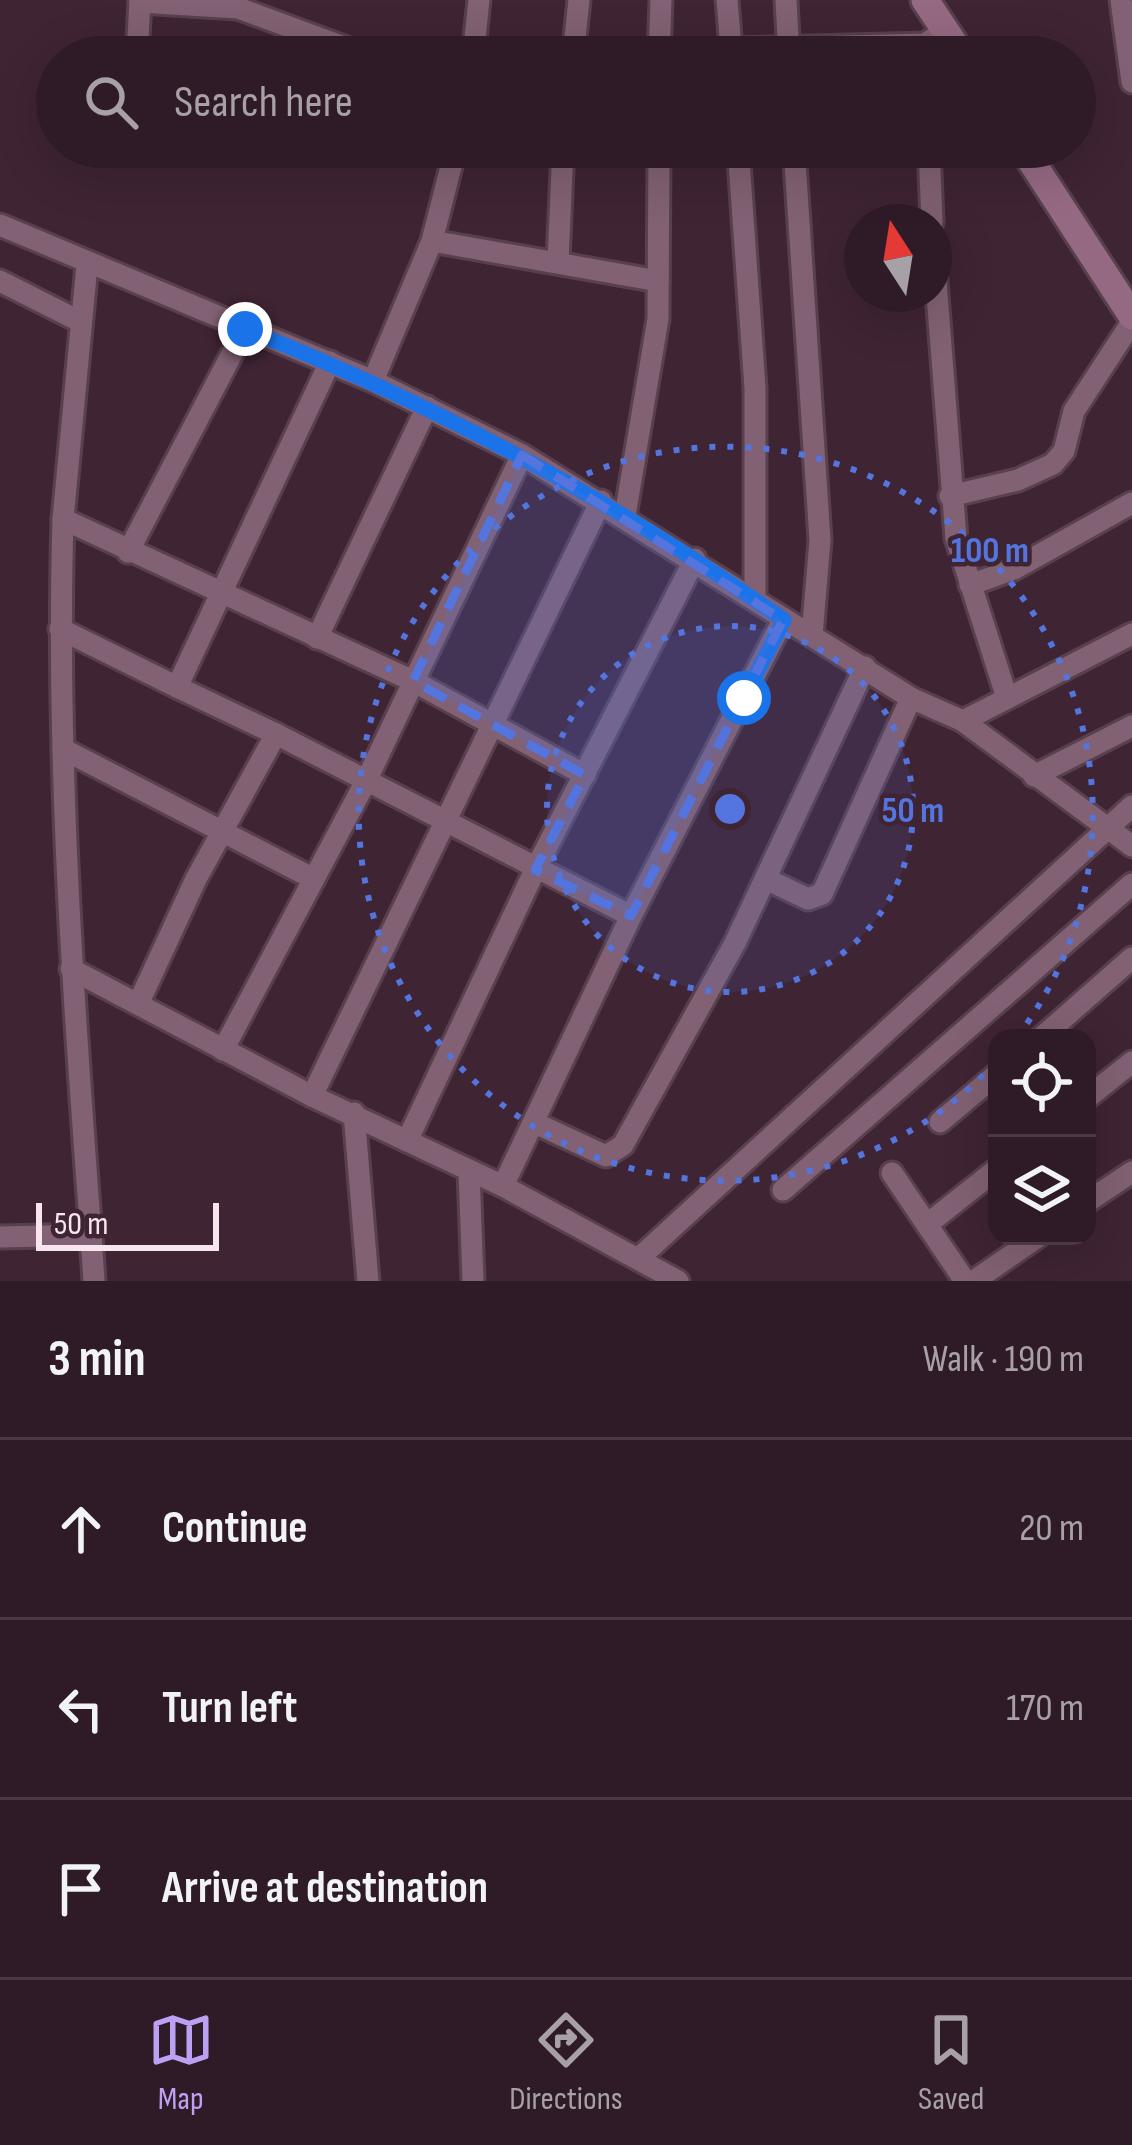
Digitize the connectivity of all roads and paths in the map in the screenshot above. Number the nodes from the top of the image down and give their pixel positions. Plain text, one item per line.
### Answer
1 (479, 0) edge
2 (579, 0) edge
3 (661, 0) edge
4 (728, 0) edge
5 (786, 0) edge
6 (925, 0) edge
7 (1121, 0) edge
8 (140, 1) edge
9 (1128, 27) edge
10 (138, 36) edge
11 (314, 36) edge
12 (475, 36) edge
13 (575, 36) edge
14 (660, 36) edge
15 (730, 36) edge
16 (788, 36) edge
17 (931, 36) edge
18 (1132, 82) edge
19 (451, 168) edge
20 (562, 168) edge
21 (659, 168) edge
22 (739, 168) edge
23 (795, 168) edge
24 (930, 168) edge
25 (1036, 168) edge
26 (931, 204) edge
27 (0, 225) edge
28 (432, 242) junction
29 (558, 262) junction
30 (87, 265) junction
31 (0, 280) edge
32 (658, 281) junction
33 (1129, 304) edge
34 (938, 312) edge
35 (81, 322) junction
36 (245, 329) junction
37 (330, 362) junction
38 (373, 381) junction
39 (427, 407) junction
40 (522, 455) junction
41 (950, 496) junction
42 (601, 501) junction
43 (1132, 503) edge
44 (625, 516) junction
45 (63, 519) junction
46 (128, 552) junction
47 (695, 559) junction
48 (970, 585) junction
49 (223, 594) junction
50 (755, 600) junction
51 (784, 620) junction
52 (60, 628) junction
53 (1132, 634) edge
54 (812, 636) junction
55 (317, 638) junction
56 (865, 668) junction
57 (413, 681) junction
58 (177, 687) junction
59 (911, 698) junction
60 (1006, 698) junction
61 (963, 721) junction
62 (496, 722) junction
63 (1132, 726) edge
64 (276, 734) junction
65 (63, 749) junction
66 (585, 775) junction
67 (1034, 776) junction
68 (367, 781) junction
69 (1132, 806) edge
70 (446, 821) junction
71 (1107, 827) junction
72 (224, 831) junction
73 (1132, 846) edge
74 (535, 869) junction
75 (314, 879) junction
76 (766, 879) junction
77 (1132, 884) edge
78 (631, 916) junction
79 (1132, 958) edge
80 (71, 969) junction
81 (139, 1002) junction
82 (1050, 1029) edge
83 (223, 1050) junction
84 (1132, 1062) edge
85 (988, 1082) edge
86 (1096, 1091) edge
87 (312, 1096) junction
88 (354, 1113) junction
89 (940, 1122) dead end
90 (536, 1123) junction
91 (407, 1141) junction
92 (469, 1171) junction
93 (1132, 1172) edge
94 (892, 1173) dead end
95 (988, 1176) edge
96 (503, 1186) junction
97 (783, 1190) dead end
98 (1096, 1196) edge
99 (929, 1223) junction
100 (91, 1235) junction
101 (0, 1237) edge
102 (1025, 1245) edge
103 (638, 1258) junction
104 (94, 1281) edge
105 (368, 1281) edge
106 (473, 1281) edge
107 (678, 1281) edge
108 (970, 1281) edge

1 - 12 street
2 - 13 street
3 - 14 street
4 - 15 street
5 - 16 street
6 - 17 main road
7 - 9 street
8 - 10 street
8 - 11 street
9 - 18 street
19 - 28 street
20 - 29 street
21 - 32 street
22 - 50 street
23 - 54 street
24 - 26 street
25 - 33 main road
27 - 30 street
28 - 29 street
28 - 38 street
29 - 32 street
30 - 35 street
30 - 36 street
31 - 35 street
32 - 44 street
33 - 41 street
34 - 41 street
35 - 45 street
36 - 37 street
36 - 46 street
37 - 38 street
37 - 49 street
38 - 39 street
39 - 40 street
39 - 55 street
40 - 42 street
40 - 57 street
41 - 48 street
42 - 44 street
42 - 62 street
43 - 48 street
44 - 47 street
45 - 46 street
45 - 52 street
46 - 49 street
47 - 50 street
47 - 66 street
48 - 60 street
49 - 55 street
49 - 58 street
50 - 51 street
51 - 54 street
51 - 78 street
52 - 58 street
52 - 65 street
53 - 60 street
54 - 56 street
55 - 57 street
56 - 59 street
56 - 76 street
57 - 62 street
57 - 68 street
58 - 64 street
59 - 61 street
59 - 76 street
60 - 61 street
61 - 67 street
62 - 66 street
62 - 70 street
63 - 67 street
64 - 68 street
64 - 72 street
65 - 72 street
65 - 80 street
66 - 74 street
67 - 71 street
68 - 70 street
68 - 75 street
69 - 71 street
70 - 74 street
70 - 87 street
71 - 73 street
71 - 103 street
72 - 75 street
72 - 81 street
74 - 78 street
74 - 91 street
75 - 83 street
76 - 90 street
77 - 97 street
78 - 90 street
79 - 82 street
80 - 81 street
80 - 100 street
81 - 83 street
83 - 87 street
84 - 86 street
85 - 89 street
87 - 88 street
88 - 91 street
88 - 105 street
90 - 96 street
91 - 92 street
92 - 96 street
92 - 106 street
93 - 98 street
94 - 99 street
95 - 99 street
96 - 103 street
99 - 108 street
100 - 101 street
100 - 104 street
102 - 108 street
103 - 107 street

